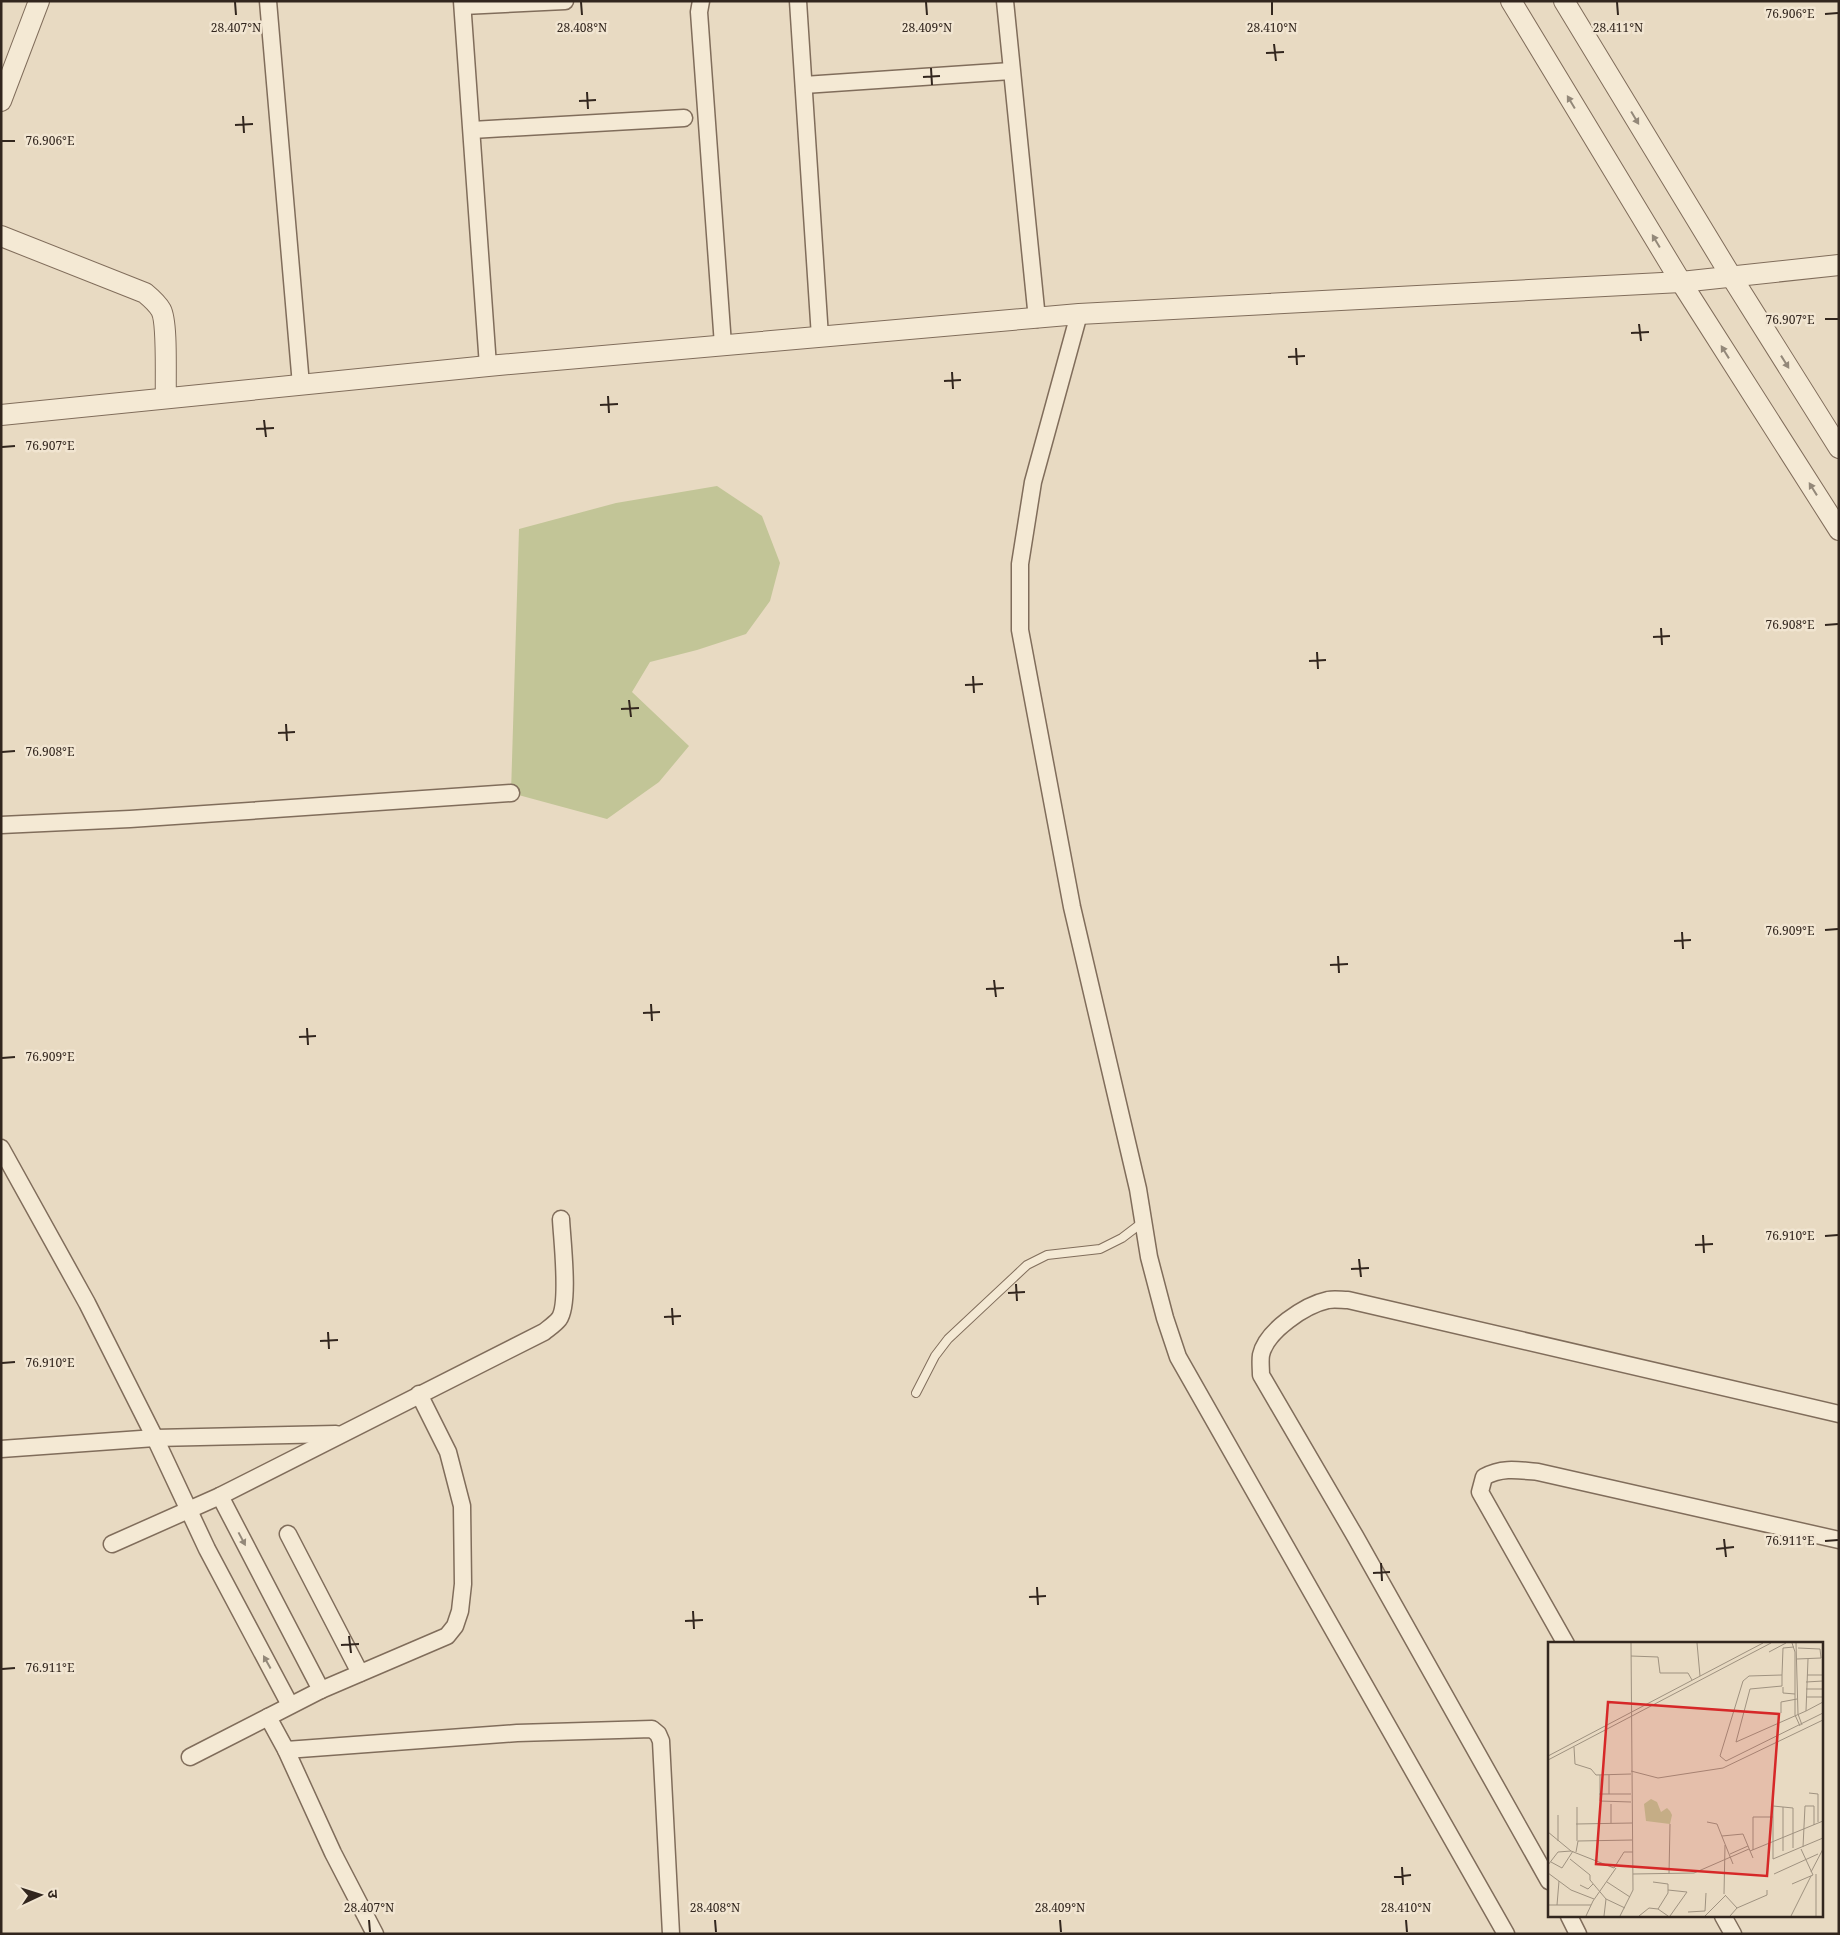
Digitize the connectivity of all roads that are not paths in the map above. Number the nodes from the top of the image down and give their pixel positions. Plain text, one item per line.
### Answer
1 (39, 1) edge
2 (268, 1) edge
3 (565, 1) edge
4 (701, 1) edge
5 (798, 1) edge
6 (1004, 1) edge
7 (1511, 1) edge
8 (1564, 1) edge
9 (462, 4) edge
10 (1011, 71) junction
11 (804, 84) junction
12 (1, 101) edge
13 (684, 118) dead end
14 (472, 130) junction
15 (1, 236) edge
16 (1839, 264) edge
17 (1731, 276) junction
18 (1681, 282) junction
19 (1079, 314) junction
20 (1037, 319) junction
21 (820, 337) junction
22 (723, 345) junction
23 (488, 366) junction
24 (302, 385) junction
25 (166, 398) junction
26 (1, 416) edge
27 (1839, 448) edge
28 (1839, 530) edge
29 (511, 793) dead end
30 (1, 826) edge
31 (1, 1148) edge
32 (561, 1219) dead end
33 (1143, 1222) junction
34 (916, 1393) dead end
35 (419, 1394) junction
36 (1839, 1414) edge
37 (340, 1434) junction
38 (155, 1438) junction
39 (1, 1449) edge
40 (220, 1496) junction
41 (189, 1510) junction
42 (288, 1534) dead end
43 (1839, 1540) edge
44 (112, 1544) dead end
45 (1565, 1642) edge
46 (360, 1672) junction
47 (321, 1690) junction
48 (290, 1705) junction
49 (268, 1716) junction
50 (286, 1750) junction
51 (190, 1757) dead end
52 (1548, 1879) edge
53 (1569, 1918) edge
54 (1724, 1918) edge
55 (375, 1934) edge
56 (671, 1934) edge
57 (1506, 1934) edge
58 (1578, 1934) edge
59 (1733, 1934) edge

1 - 12 street
2 - 24 street
3 - 9 street
4 - 22 street
5 - 11 street
6 - 10 street
18 -> 7 street
8 -> 17 street
9 - 14 street
10 - 11 street
10 - 20 street
11 - 21 street
13 - 14 street
14 - 23 street
15 - 25 street
16 - 17 street
17 - 18 street
17 -> 27 street
18 - 19 street
28 -> 18 street
19 - 20 street
19 - 33 street
20 - 21 street
21 - 22 street
22 - 23 street
23 - 24 street
24 - 25 street
25 - 26 street
29 - 30 street
31 - 38 street
32 - 35 street
33 - 34 lane
33 - 57 street
35 - 37 street
35 - 46 street
36 - 52 street
37 - 38 street
37 - 40 street
38 - 39 street
38 - 41 street
40 - 41 street
40 -> 47 street
41 - 44 street
48 -> 41 street
42 - 46 street
43 - 45 street
46 - 47 street
47 - 48 street
48 - 49 street
49 - 50 street
49 - 51 street
50 - 55 street
50 - 56 street
53 - 58 street
54 - 59 street

